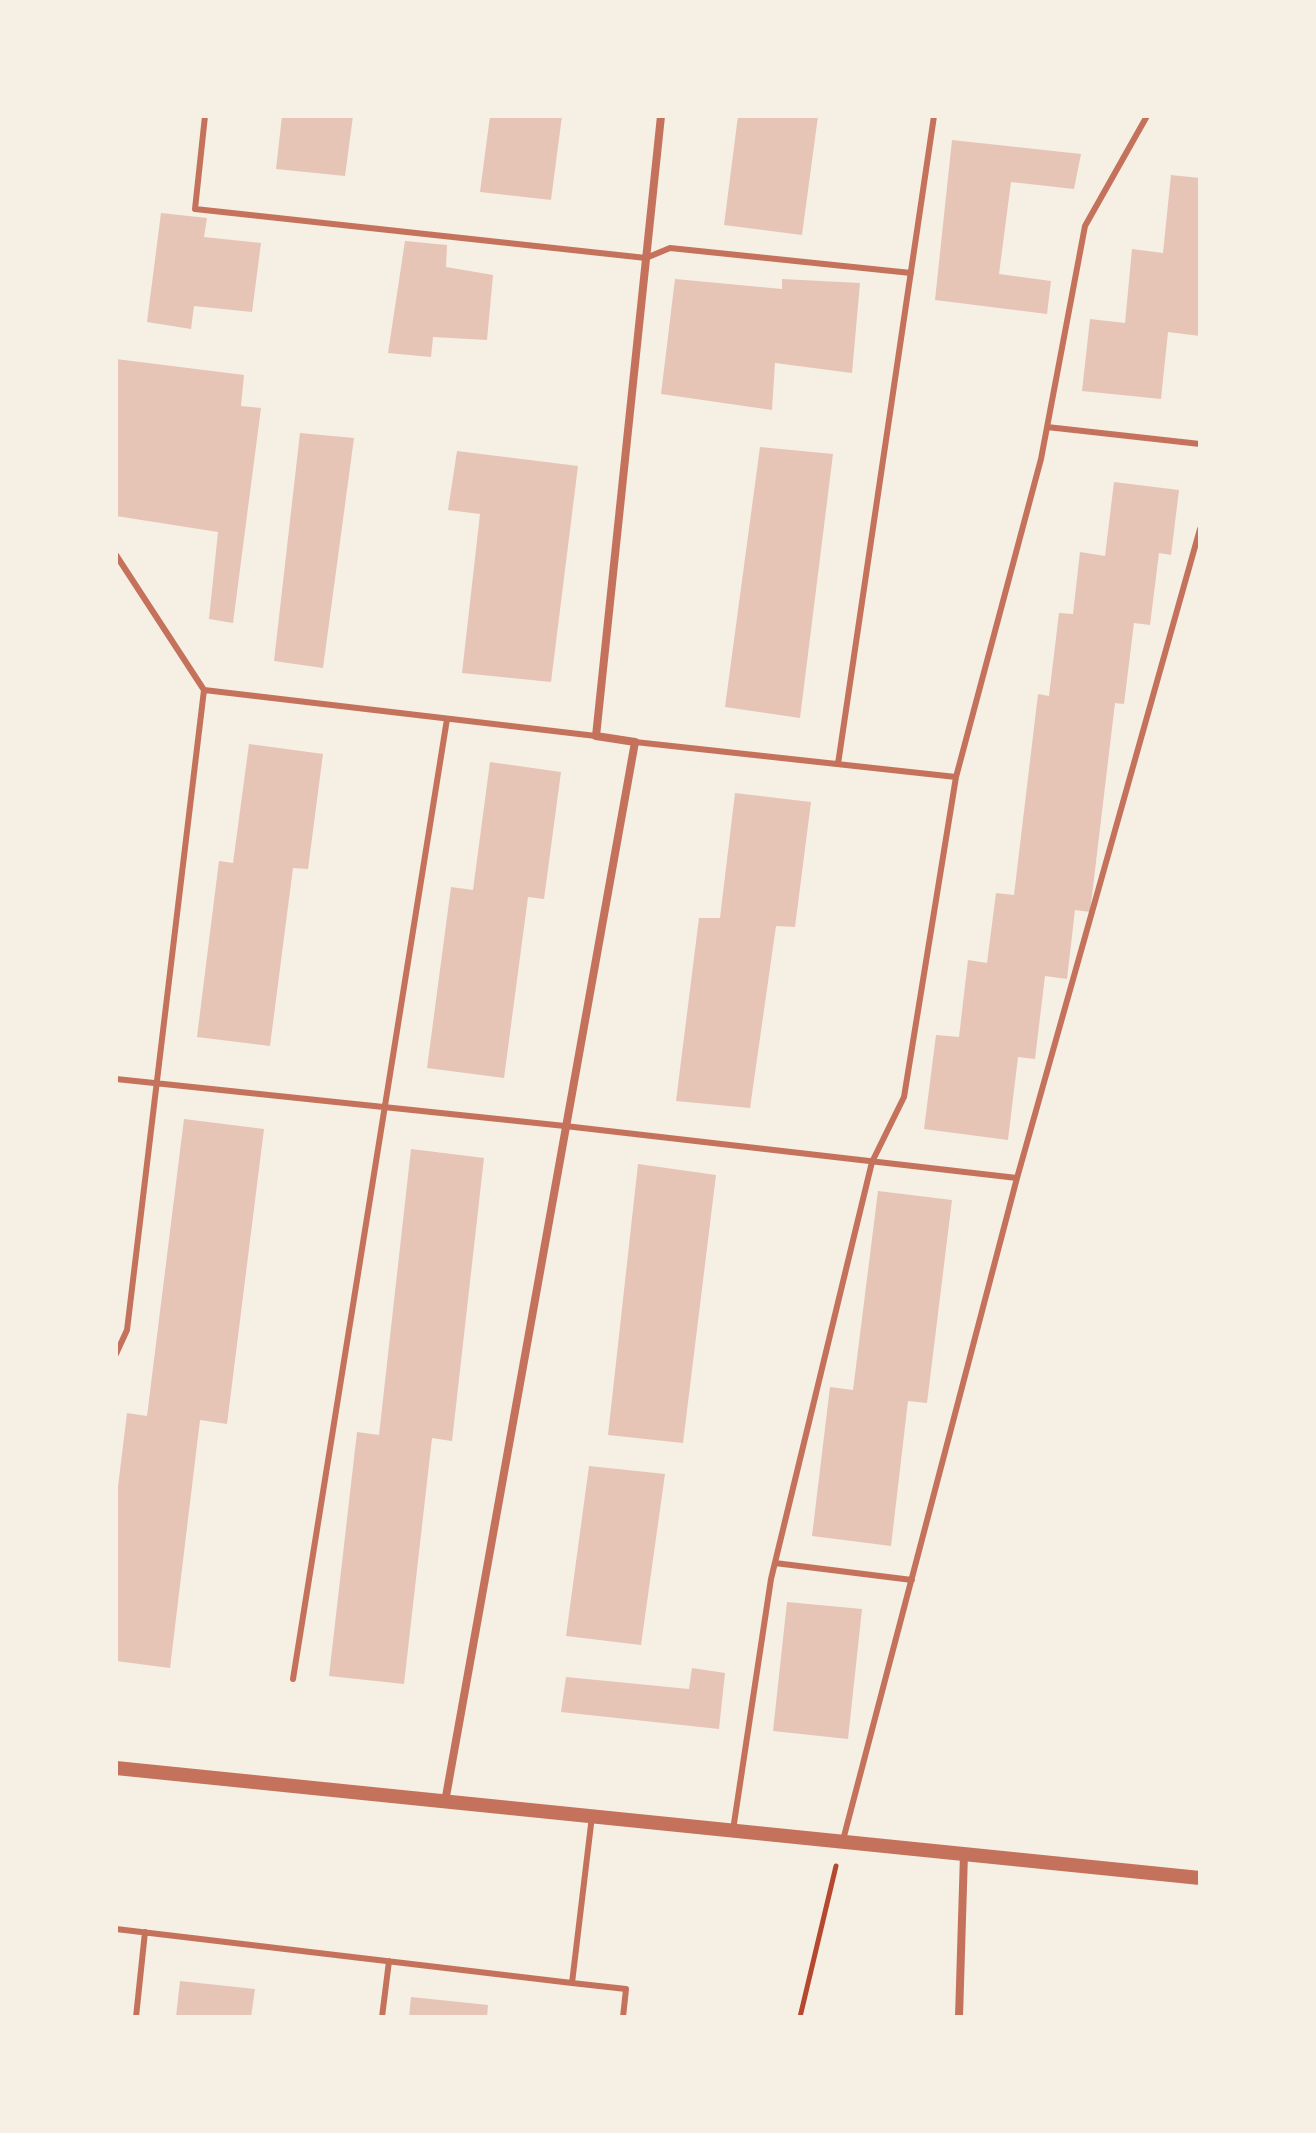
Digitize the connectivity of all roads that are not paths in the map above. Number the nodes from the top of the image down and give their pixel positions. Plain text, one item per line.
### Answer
1 (205, 116) edge
2 (661, 116) edge
3 (934, 116) edge
4 (1147, 116) edge
5 (646, 258) junction
6 (911, 273) junction
7 (1047, 427) junction
8 (1200, 444) edge
9 (1200, 529) edge
10 (116, 555) edge
11 (204, 690) junction
12 (447, 719) junction
13 (596, 736) junction
14 (635, 742) junction
15 (838, 764) junction
16 (956, 777) junction
17 (116, 1079) edge
18 (157, 1083) junction
19 (386, 1107) junction
20 (565, 1126) junction
21 (872, 1162) junction
22 (1017, 1178) junction
23 (116, 1354) edge
24 (775, 1563) junction
25 (912, 1580) junction
26 (293, 1679) dead end
27 (116, 1768) edge
28 (445, 1802) junction
29 (592, 1816) junction
30 (733, 1830) junction
31 (843, 1840) junction
32 (964, 1852) junction
33 (1200, 1878) edge
34 (116, 1929) edge
35 (145, 1932) junction
36 (389, 1961) junction
37 (572, 1983) junction
38 (136, 2017) edge
39 (382, 2017) edge
40 (623, 2017) edge
41 (959, 2017) edge

1 - 5 lane
2 - 5 street
3 - 6 lane
4 - 7 lane
5 - 6 lane
5 - 13 street
6 - 15 lane
7 - 8 lane
7 - 16 lane
9 - 22 lane
10 - 11 lane
11 - 12 lane
11 - 18 lane
12 - 13 lane
12 - 19 lane
13 - 14 street
14 - 15 lane
14 - 20 street
15 - 16 lane
16 - 21 lane
17 - 18 lane
18 - 19 lane
18 - 23 lane
19 - 20 lane
19 - 26 lane
20 - 21 lane
20 - 28 street
21 - 22 lane
21 - 24 lane
22 - 25 lane
24 - 25 lane
24 - 30 lane
25 - 31 lane
27 - 28 street
28 - 29 street
29 - 30 street
29 - 37 lane
30 - 31 street
31 - 32 street
32 - 33 street
32 - 41 street
34 - 35 lane
35 - 36 lane
35 - 38 lane
36 - 37 lane
36 - 39 lane
37 - 40 lane

